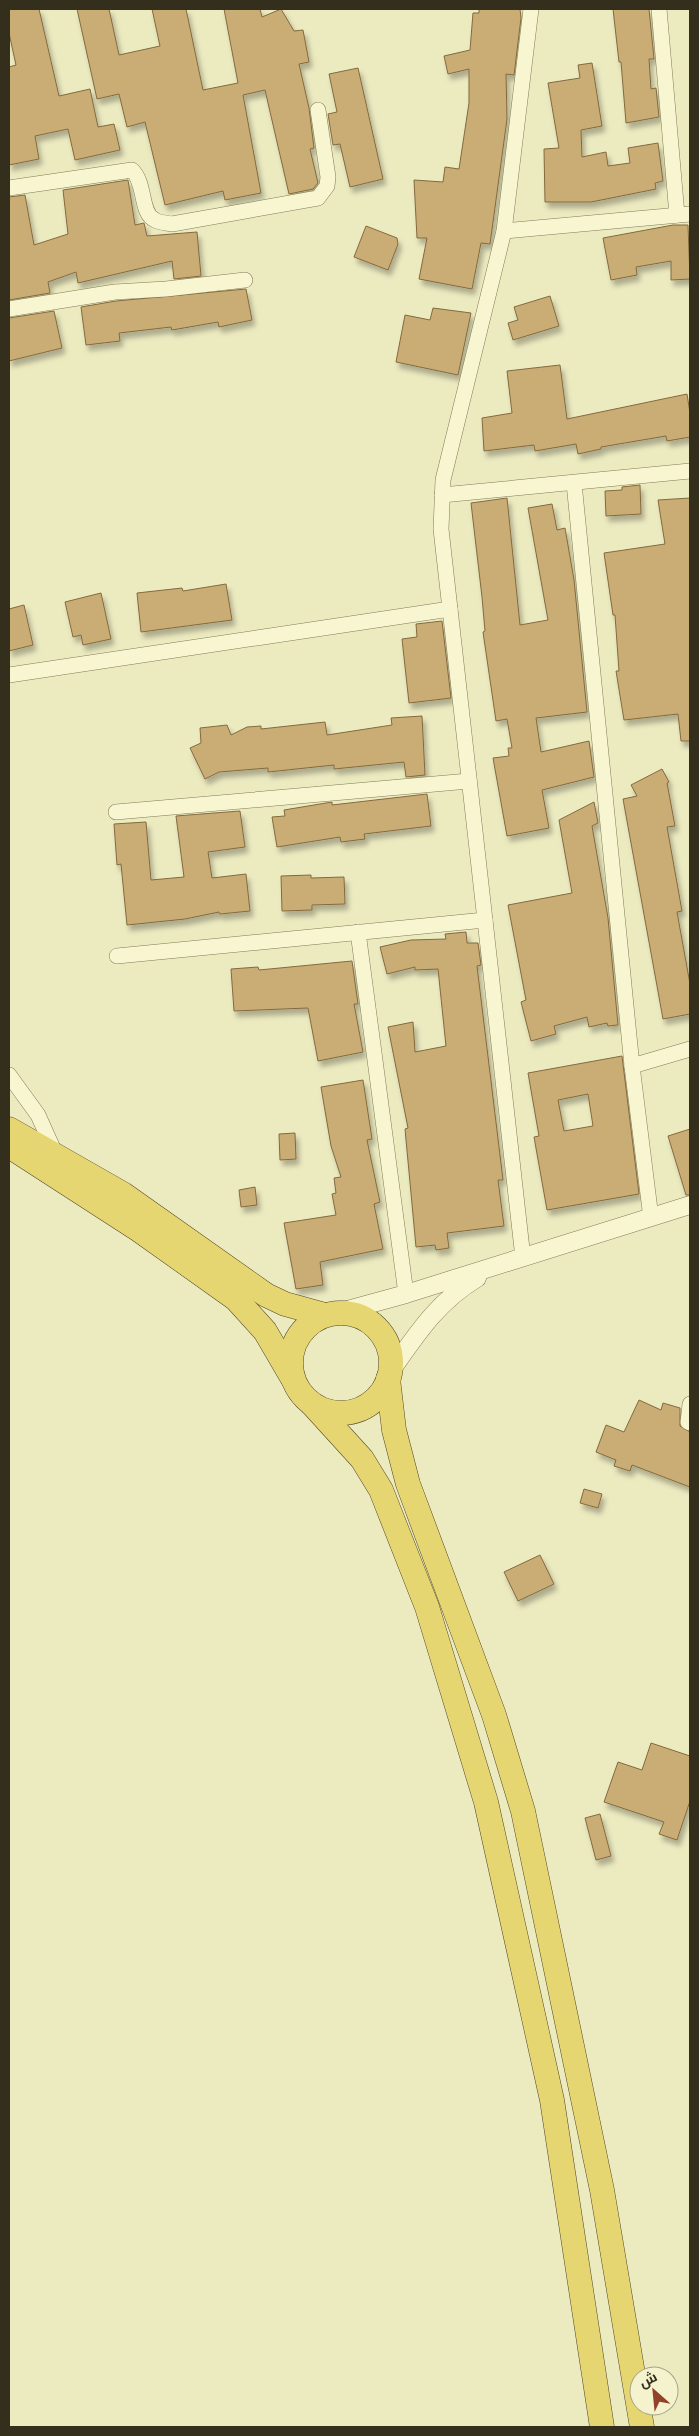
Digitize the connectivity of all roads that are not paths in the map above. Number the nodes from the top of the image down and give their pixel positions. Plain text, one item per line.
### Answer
1 (531, 9) edge
2 (659, 9) edge
3 (318, 110) dead end
4 (9, 188) edge
5 (684, 214) edge
6 (504, 231) junction
7 (245, 280) dead end
8 (9, 309) edge
9 (690, 471) edge
10 (574, 483) junction
11 (442, 495) junction
12 (450, 609) junction
13 (9, 675) edge
14 (469, 781) junction
15 (116, 812) dead end
16 (484, 920) junction
17 (358, 932) junction
18 (117, 956) dead end
19 (690, 1049) edge
20 (632, 1066) junction
21 (9, 1075) edge
22 (9, 1129) edge
23 (9, 1146) edge
24 (57, 1156) junction
25 (690, 1205) edge
26 (651, 1218) junction
27 (523, 1258) junction
28 (499, 1265) junction
29 (406, 1294) junction
30 (329, 1314) junction
31 (389, 1376) junction
32 (294, 1379) junction
33 (312, 1404) junction
34 (690, 1404) edge
35 (690, 1423) edge
36 (602, 2427) edge
37 (642, 2427) edge

1 - 6 street
2 - 5 street
3 - 4 street
5 - 6 street
6 - 11 street
7 - 8 street
9 - 10 street
10 - 11 street
10 - 20 street
11 - 12 street
12 - 13 street
12 - 14 street
14 - 15 street
14 - 16 street
16 - 17 street
16 - 27 street
17 - 18 street
17 - 29 street
19 - 20 street
20 - 26 street
21 - 24 street
22 - 24 highway
23 - 32 highway
24 - 30 highway
25 - 26 street
26 - 27 street
27 - 28 street
28 - 29 street
28 - 31 street
29 - 30 street
30 - 31 highway
30 - 32 highway
31 - 33 highway
31 - 37 highway
32 - 33 highway
33 - 36 highway
34 - 35 street

